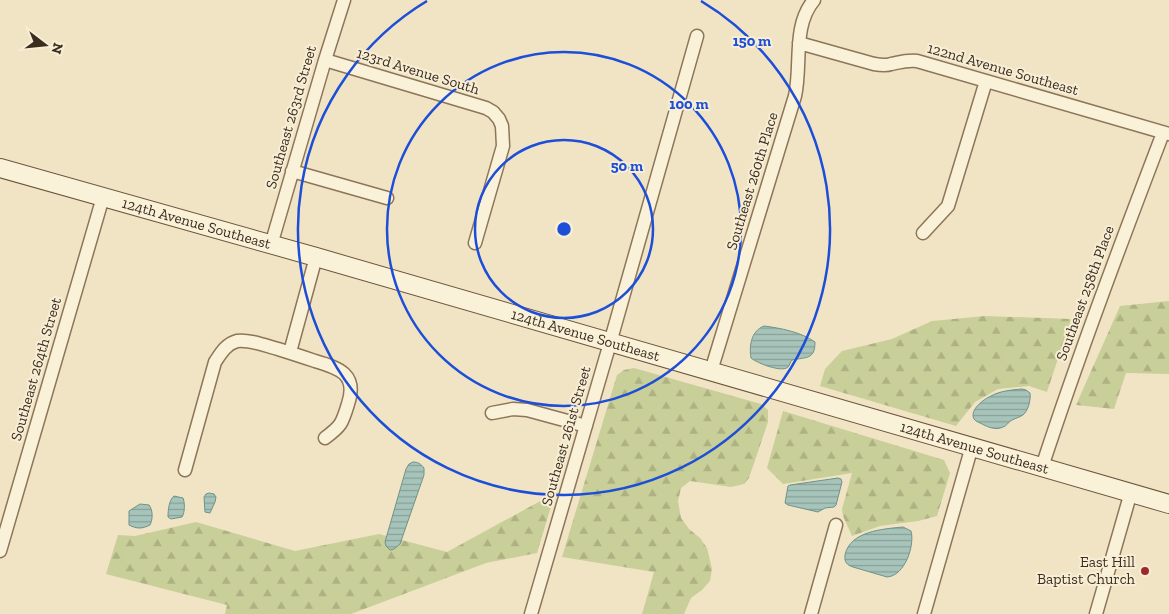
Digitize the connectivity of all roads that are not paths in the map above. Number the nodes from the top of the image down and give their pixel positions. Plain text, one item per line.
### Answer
1 (344, 0) edge
2 (814, 0) edge
3 (697, 36) dead end
4 (799, 43) junction
5 (325, 60) junction
6 (986, 81) junction
7 (1166, 133) edge
8 (0, 168) edge
9 (292, 171) junction
10 (104, 197) junction
11 (387, 198) dead end
12 (923, 232) dead end
13 (475, 243) dead end
14 (271, 244) junction
15 (316, 257) junction
16 (610, 343) junction
17 (290, 352) junction
18 (711, 371) junction
19 (492, 413) dead end
20 (586, 426) junction
21 (325, 438) dead end
22 (972, 446) junction
23 (1042, 467) junction
24 (185, 470) dead end
25 (1131, 492) junction
26 (1169, 504) edge
27 (836, 525) dead end
28 (0, 551) edge
29 (531, 614) edge
30 (811, 614) edge
31 (924, 614) edge
32 (1096, 614) edge

1 - 5 street, Southeast 263rd Street
2 - 4 street, Southeast 260th Place
3 - 16 street, Southeast 261st Street
4 - 6 street, 122nd Avenue Southeast
4 - 18 street, Southeast 260th Place
5 - 9 street, Southeast 263rd Street
5 - 13 street, 123rd Avenue South
6 - 7 street, 122nd Avenue Southeast
6 - 12 street
7 - 23 street, Southeast 258th Place
8 - 10 street, 124th Avenue Southeast
9 - 11 street
9 - 14 street, Southeast 263rd Street
10 - 14 street, 124th Avenue Southeast
10 - 28 street, Southeast 264th Street
14 - 15 street, 124th Avenue Southeast
15 - 16 street, 124th Avenue Southeast
15 - 17 street
16 - 18 street, 124th Avenue Southeast
16 - 20 street, Southeast 261st Street
17 - 21 street
17 - 24 street
18 - 22 street, 124th Avenue Southeast
19 - 20 street
20 - 29 street, Southeast 261st Street
22 - 23 street, 124th Avenue Southeast
22 - 31 street
23 - 25 street, 124th Avenue Southeast
25 - 26 street, 124th Avenue Southeast
25 - 32 street
27 - 30 street

